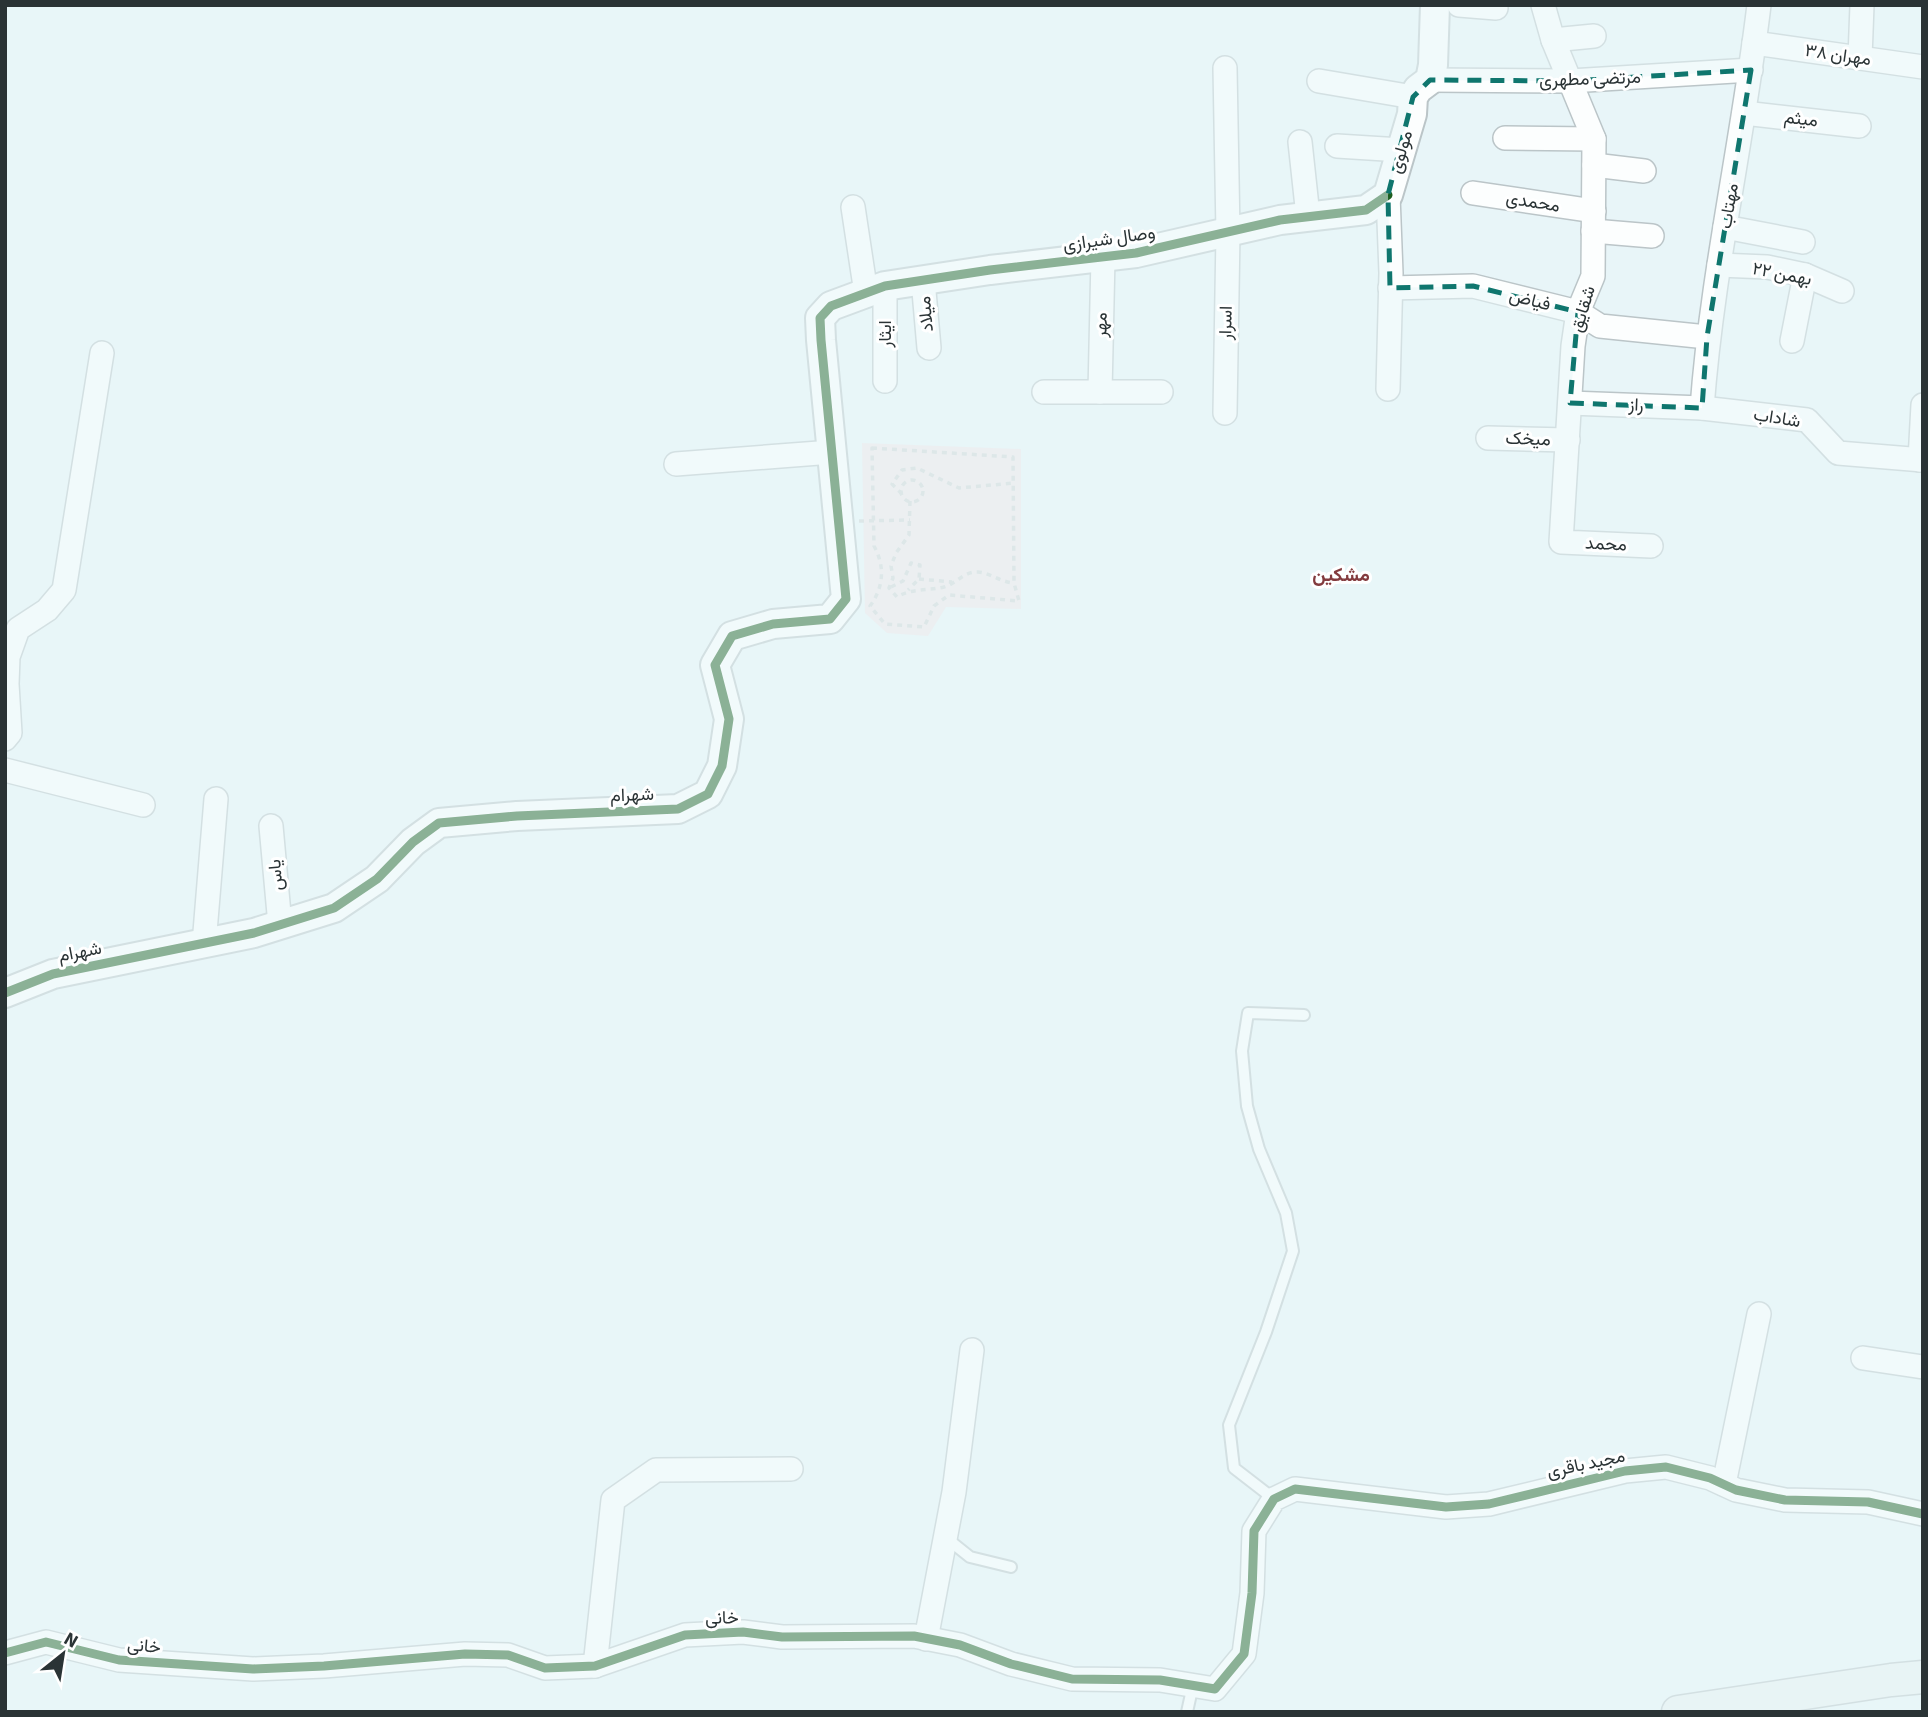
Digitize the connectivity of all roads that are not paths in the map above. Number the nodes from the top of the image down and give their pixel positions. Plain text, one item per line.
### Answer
1 (1436, 5) edge
2 (1459, 5) edge
3 (1544, 5) edge
4 (1759, 5) edge
5 (1863, 5) edge
6 (1496, 8) dead end
7 (1594, 36) dead end
8 (1553, 40) junction
9 (1754, 43) junction
10 (1860, 58) junction
11 (1923, 67) edge
12 (1225, 68) dead end
13 (1751, 69) junction
14 (1319, 81) dead end
15 (1570, 81) junction
16 (1421, 89) junction
17 (1744, 113) junction
18 (1859, 126) dead end
19 (1505, 138) dead end
20 (1594, 139) junction
21 (1300, 142) dead end
22 (1337, 146) dead end
23 (1401, 150) junction
24 (1594, 165) junction
25 (1644, 171) dead end
26 (1473, 193) dead end
27 (1388, 195) junction
28 (853, 207) dead end
29 (1308, 216) junction
30 (1594, 221) junction
31 (1725, 227) junction
32 (1228, 233) junction
33 (1652, 236) dead end
34 (1803, 242) dead end
35 (1103, 257) junction
36 (1719, 265) junction
37 (1805, 275) junction
38 (923, 280) junction
39 (1390, 288) junction
40 (876, 290) junction
41 (1842, 291) dead end
42 (831, 306) joint
43 (1578, 312) junction
44 (1707, 337) junction
45 (1792, 341) dead end
46 (929, 348) dead end
47 (102, 353) dead end
48 (886, 381) dead end
49 (1388, 390) dead end
50 (1044, 392) dead end
51 (1161, 392) dead end
52 (1100, 393) junction
53 (1570, 403) junction
54 (1923, 405) edge
55 (1702, 408) junction
56 (1225, 413) dead end
57 (1488, 438) dead end
58 (1568, 440) junction
59 (832, 452) junction
60 (1921, 460) edge
61 (676, 464) dead end
62 (1561, 542) joint
63 (1651, 546) dead end
64 (5, 739) edge
65 (5, 770) edge
66 (216, 799) dead end
67 (143, 805) dead end
68 (271, 826) dead end
69 (280, 925) junction
70 (204, 944) junction
71 (5, 993) edge
72 (1304, 1015) dead end
73 (1759, 1314) dead end
74 (972, 1350) dead end
75 (1863, 1358) dead end
76 (1923, 1367) edge
77 (791, 1469) dead end
78 (1724, 1485) junction
79 (1274, 1499) junction
80 (1923, 1514) edge
81 (946, 1537) junction
82 (1011, 1567) dead end
83 (926, 1639) junction
84 (5, 1653) edge
85 (595, 1666) junction
86 (1923, 1677) edge
87 (1193, 1685) junction
88 (1187, 1712) edge
89 (1678, 1712) edge

1 - 16 street, مولوی
2 - 6 street
3 - 8 street, شقایق
4 - 9 street, مهتاب
5 - 10 street
7 - 8 street
8 - 15 street, شقایق
9 - 10 street, مهران ۳۸
9 - 13 street, مهتاب
10 - 11 street, مهران ۳۸
12 - 32 street, اسرار
13 - 15 street, مرتضی مطهری
13 - 17 street, مهتاب
14 - 16 street, مرتضی مطهری
15 - 16 street, مرتضی مطهری
15 - 20 street, شقایق
16 - 23 street, مولوی
17 - 18 street, میثم
17 - 31 street, مهتاب
19 - 20 street
20 - 24 street, شقایق
21 - 29 street
22 - 23 street
23 - 27 street, مولوی
24 - 25 street
24 - 30 street, شقایق
26 - 30 street, محمدی
27 - 29 street, وصال شیرازی
27 - 39 street, مولوی
28 - 40 street, ایثار
29 - 32 street, وصال شیرازی
30 - 33 street, محمدی
30 - 43 street, شقایق
31 - 34 street
31 - 36 street, مهتاب
32 - 35 street, وصال شیرازی
32 - 56 street, اسرار
35 - 38 street, وصال شیرازی
35 - 52 street, مهر
36 - 37 street, ۲۲ بهمن
36 - 44 street, مهتاب
37 - 41 street, ۲۲ بهمن
37 - 45 street
38 - 40 street, وصال شیرازی
38 - 46 street, میلاد
39 - 43 street, فیاض
39 - 49 street, مولوی
40 - 42 street, وصال شیرازی
40 - 48 street, ایثار
42 - 59 street, شهرام
43 - 44 street, فیاض
43 - 53 street, شقایق
44 - 55 street, مهتاب
47 - 64 street
50 - 52 street
51 - 52 street
53 - 55 street, راز
53 - 58 street, شقایق
54 - 60 street
55 - 60 street, شاداب
57 - 58 street, میخک
58 - 62 street, شقایق
59 - 61 street
59 - 69 street, شهرام
62 - 63 street, محمد
65 - 67 street
66 - 70 street
68 - 69 street, یاس
69 - 70 street, شهرام
70 - 71 street, شهرام
72 - 79 lane
73 - 78 street
74 - 81 street
75 - 76 street
77 - 85 street
78 - 79 street, مجید باقری
78 - 80 street, مجید باقری
79 - 87 street, خانی
81 - 82 lane
81 - 83 street
83 - 85 street, خانی
83 - 87 street, خانی
84 - 85 street, خانی
86 - 89 main road
87 - 88 lane

